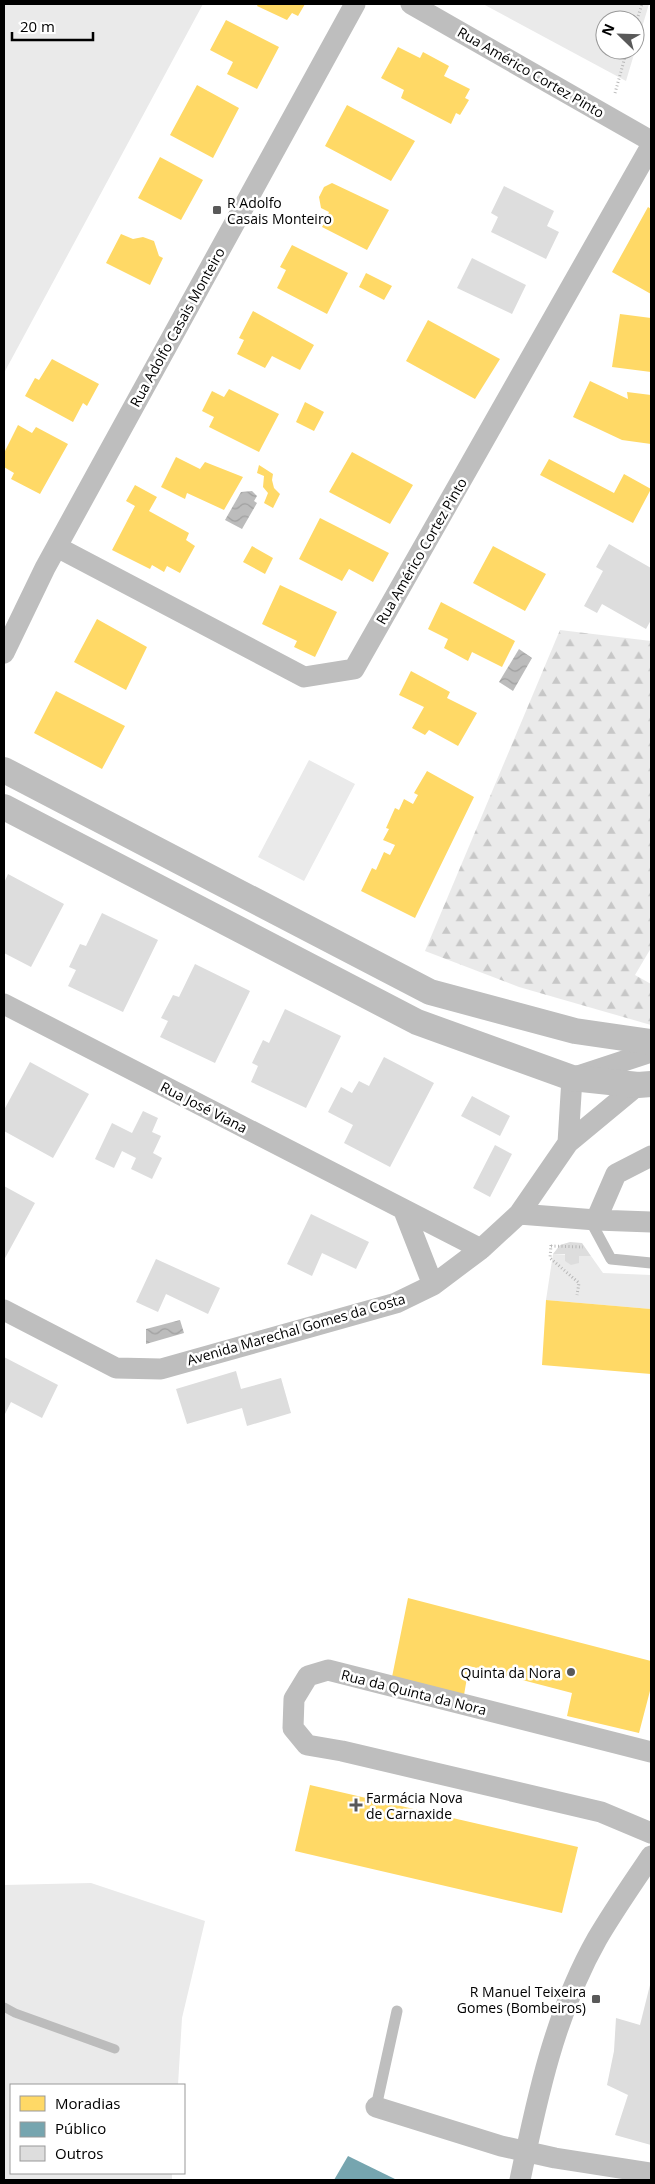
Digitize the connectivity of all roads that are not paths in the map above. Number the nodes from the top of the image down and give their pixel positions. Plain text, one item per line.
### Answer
1 (355, 4) edge
2 (411, 4) edge
3 (651, 141) edge
4 (651, 146) edge
5 (57, 547) junction
6 (4, 652) edge
7 (4, 770) edge
8 (4, 807) edge
9 (4, 1004) edge
10 (651, 1042) edge
11 (651, 1052) edge
12 (572, 1078) junction
13 (645, 1084) edge
14 (568, 1143) junction
15 (651, 1156) edge
16 (404, 1210) junction
17 (518, 1214) junction
18 (593, 1220) junction
19 (651, 1222) edge
20 (481, 1249) junction
21 (651, 1263) edge
22 (433, 1284) junction
23 (4, 1310) edge
24 (651, 1752) edge
25 (651, 1833) edge
26 (651, 1856) edge
27 (397, 2011) dead end
28 (376, 2107) joint
29 (651, 2173) edge
30 (520, 2180) edge

1 - 5 street, Rua Adolfo Casais Monteiro
2 - 3 street, Rua Américo Cortez Pinto
4 - 5 street, Rua Américo Cortez Pinto
5 - 6 street, Rua Adolfo Casais Monteiro
7 - 10 street
8 - 12 street
9 - 16 street, Rua José Viana
11 - 12 street
12 - 13 street
12 - 14 street
13 - 14 street, Avenida Marechal Gomes da Costa
14 - 17 street, Avenida Marechal Gomes da Costa
15 - 18 street
16 - 20 street, Rua José Viana
16 - 22 street
17 - 18 street
17 - 20 street, Avenida Marechal Gomes da Costa
18 - 19 street
18 - 21 lane
20 - 22 street, Avenida Marechal Gomes da Costa
22 - 23 street, Avenida Marechal Gomes da Costa
24 - 25 street, Rua da Quinta da Nora
26 - 30 street
27 - 28 lane
28 - 29 street

